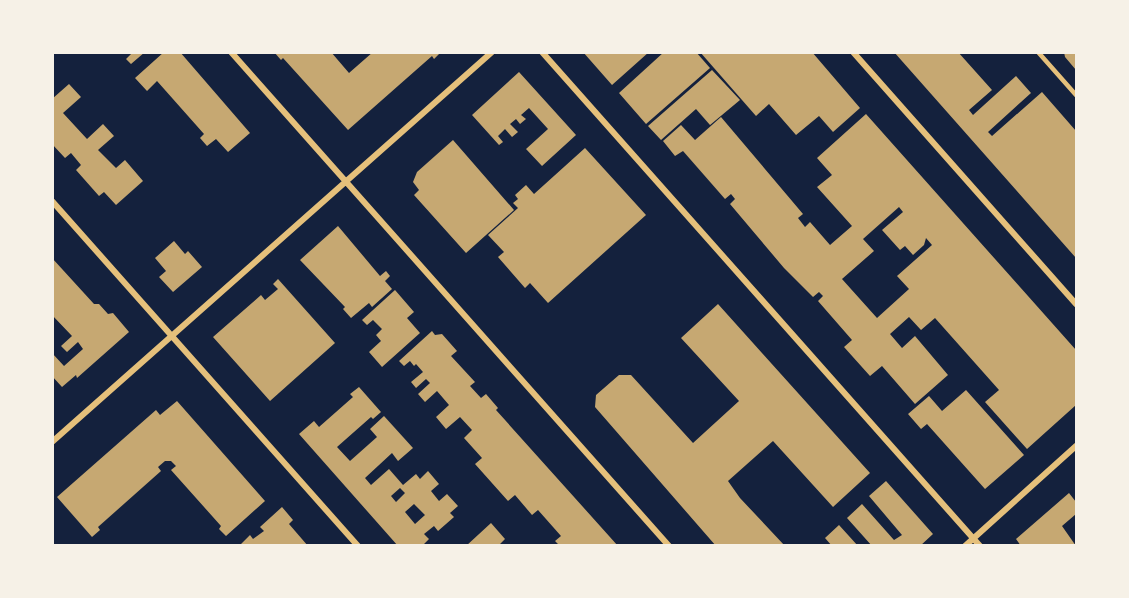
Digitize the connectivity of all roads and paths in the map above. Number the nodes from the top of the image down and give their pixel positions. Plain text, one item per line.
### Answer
1 (231, 52) edge
2 (492, 52) edge
3 (542, 52) edge
4 (854, 52) edge
5 (1038, 52) edge
6 (1077, 95) edge
7 (346, 182) junction
8 (52, 201) edge
9 (1077, 304) edge
10 (172, 336) junction
11 (52, 442) edge
12 (1077, 446) edge
13 (973, 538) junction
14 (358, 546) edge
15 (669, 546) edge
16 (965, 546) edge
17 (980, 546) edge

1 - 7 street
2 - 7 street
3 - 13 street
4 - 9 street
5 - 6 lane
7 - 10 street
7 - 15 street
8 - 10 street
10 - 11 street
10 - 14 street
12 - 13 street
13 - 16 street
13 - 17 street

